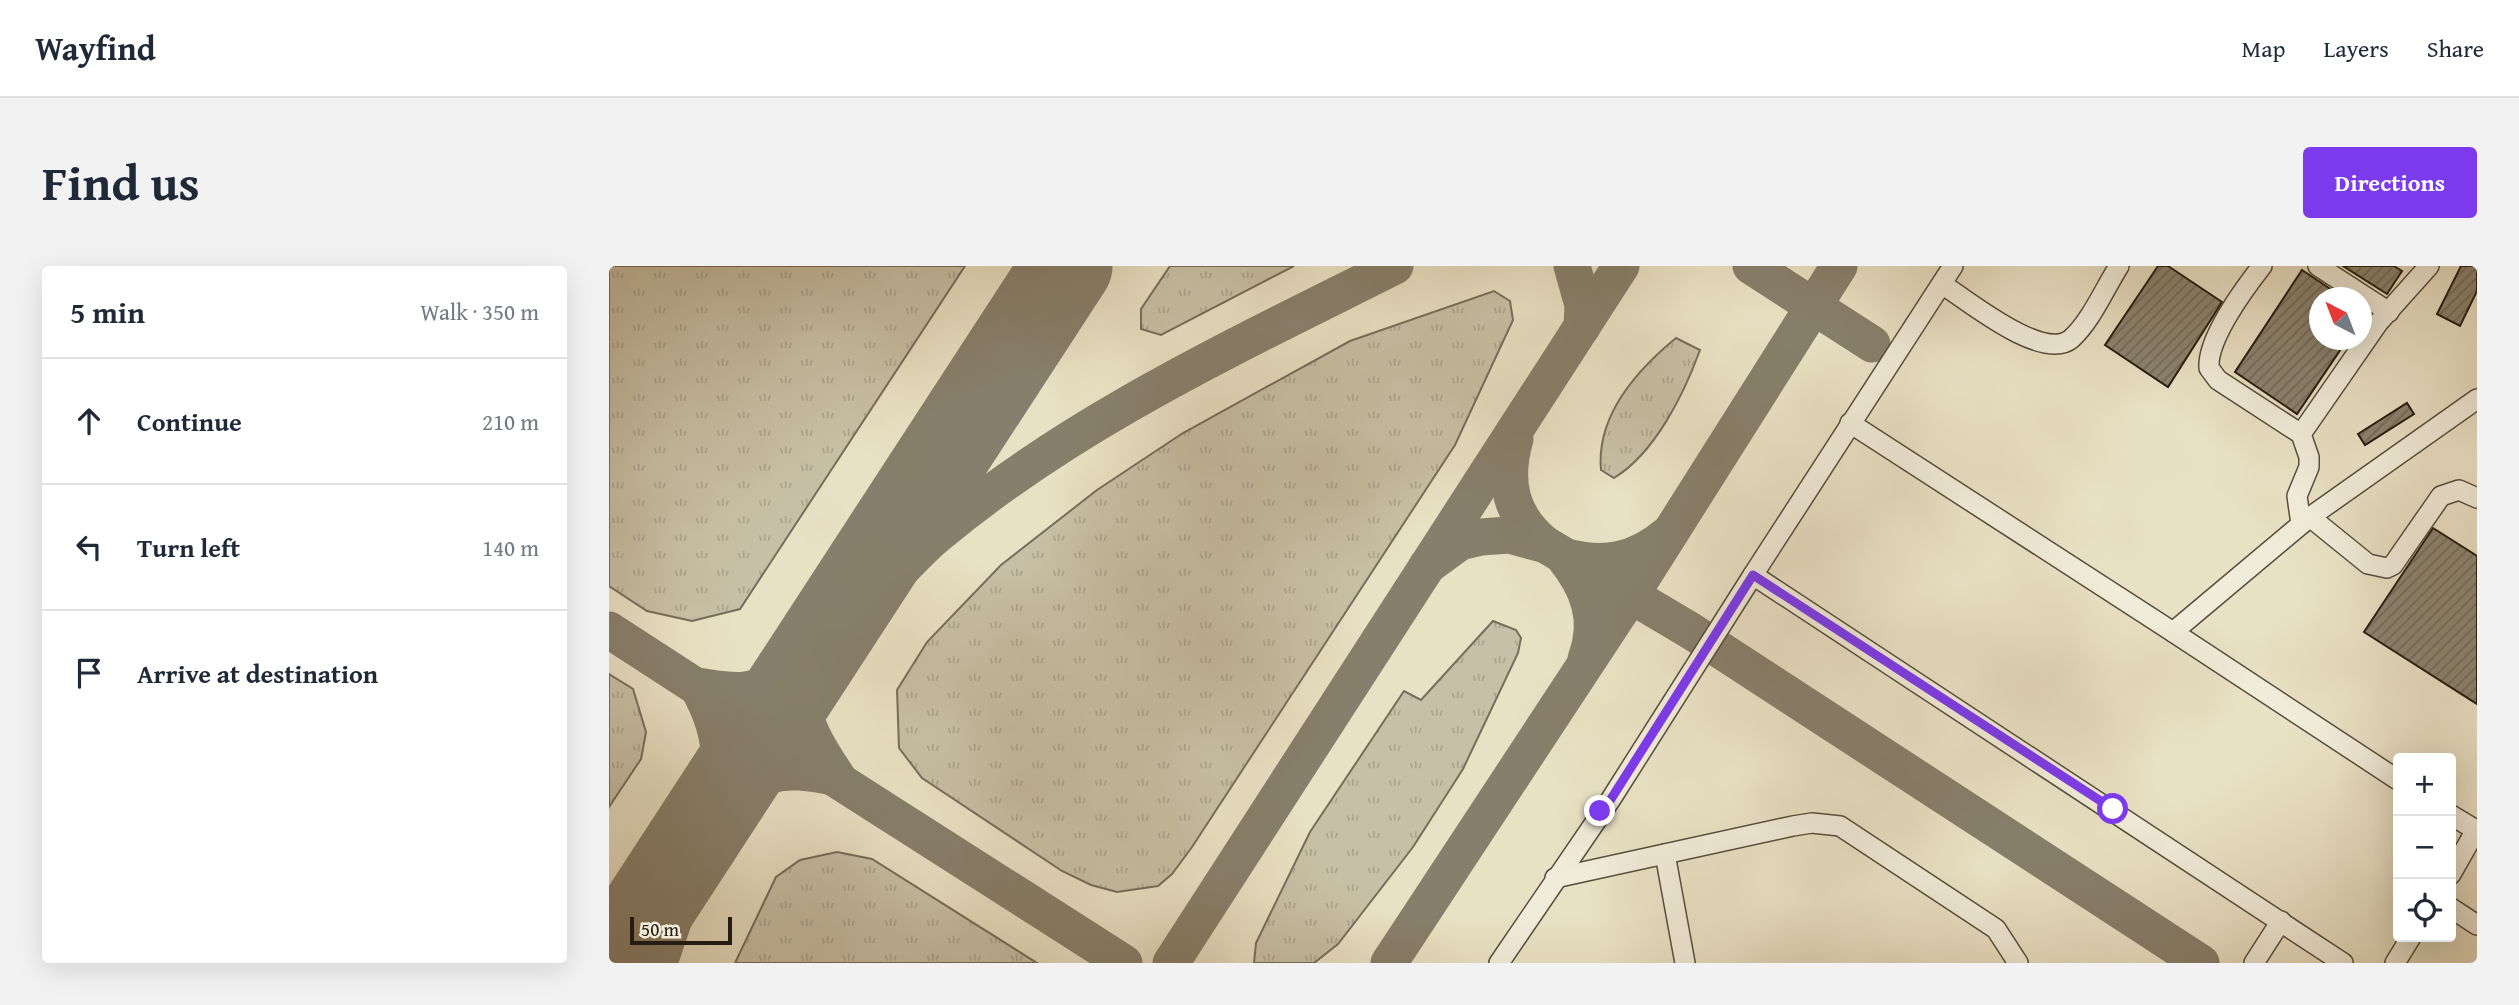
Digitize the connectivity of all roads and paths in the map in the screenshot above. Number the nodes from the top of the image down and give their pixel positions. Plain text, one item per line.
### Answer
1 (1953, 266) edge
2 (2119, 266) edge
3 (2262, 266) edge
4 (2318, 266) edge
5 (2419, 269) edge
6 (1942, 284) junction
7 (2389, 312) junction
8 (2477, 398) edge
9 (1850, 423) junction
10 (2301, 434) junction
11 (2477, 498) edge
12 (2305, 520) junction
13 (1753, 575) junction
14 (2173, 632) junction
15 (2393, 777) edge
16 (2453, 816) edge
17 (2477, 829) edge
18 (1665, 854) junction
19 (2456, 865) edge
20 (1555, 878) junction
21 (2456, 911) edge
22 (2281, 921) junction
23 (2477, 925) edge
24 (2456, 926) edge
25 (2477, 940) edge
26 (2408, 942) edge
27 (1499, 963) edge
28 (1685, 963) edge
29 (2018, 963) edge
30 (2254, 963) edge
31 (2343, 963) edge
32 (2395, 963) edge

1 - 6 lane
2 - 6 lane
3 - 10 lane
4 - 7 lane
5 - 7 lane
6 - 9 lane
7 - 10 lane
8 - 12 lane
9 - 13 lane
9 - 14 lane
10 - 12 lane
11 - 12 lane
12 - 14 lane
13 - 20 lane
13 - 22 lane
14 - 15 lane
16 - 17 lane
17 - 19 lane
18 - 20 lane
18 - 28 lane
18 - 29 lane
20 - 27 lane
21 - 23 lane
22 - 30 lane
22 - 31 lane
24 - 25 lane
26 - 32 lane

